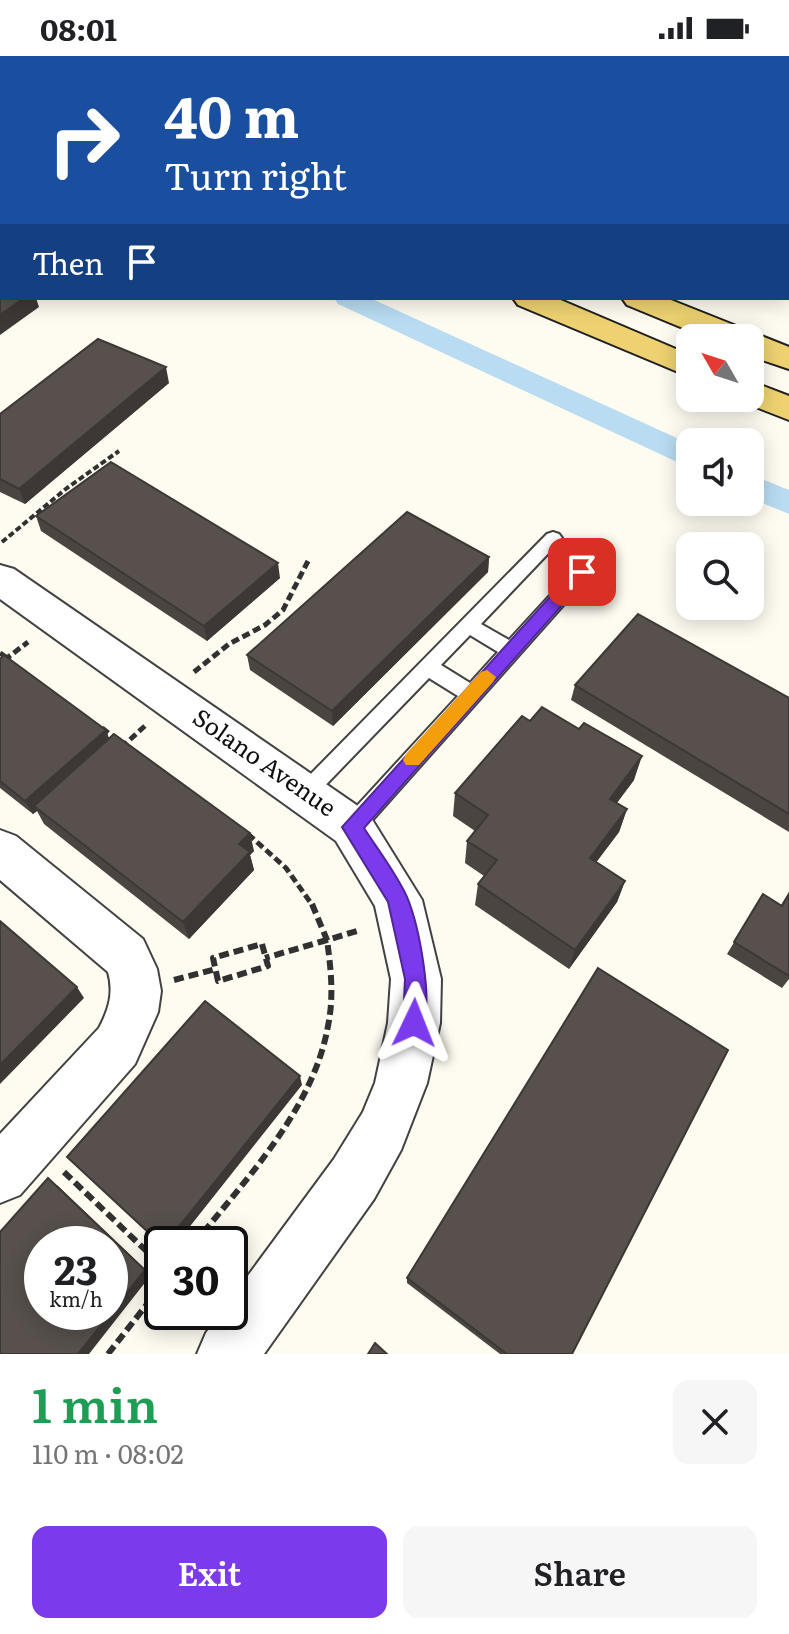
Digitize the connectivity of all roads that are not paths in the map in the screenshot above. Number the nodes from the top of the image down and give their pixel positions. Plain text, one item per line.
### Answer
1 (534, 300) edge
2 (643, 300) edge
3 (702, 324) edge
4 (764, 349) edge
5 (789, 359) edge
6 (676, 361) edge
7 (764, 398) edge
8 (789, 409) edge
9 (553, 538) dead end
10 (593, 560) dead end
11 (1, 561) edge
12 (468, 625) junction
13 (511, 651) junction
14 (428, 667) junction
15 (472, 694) junction
16 (306, 792) junction
17 (352, 827) junction
18 (0, 851) edge
19 (0, 1175) edge
20 (227, 1354) edge

1 - 6 main road
2 - 3 main road
4 - 5 main road
7 - 8 main road
9 - 12 lane
10 - 13 lane
11 - 16 street, Solano Avenue
12 - 13 lane
12 - 14 lane
13 - 15 lane
14 - 15 lane
14 - 16 lane
15 - 17 lane
16 - 17 street, Solano Avenue
17 - 20 street, Solano Avenue
18 - 19 street

